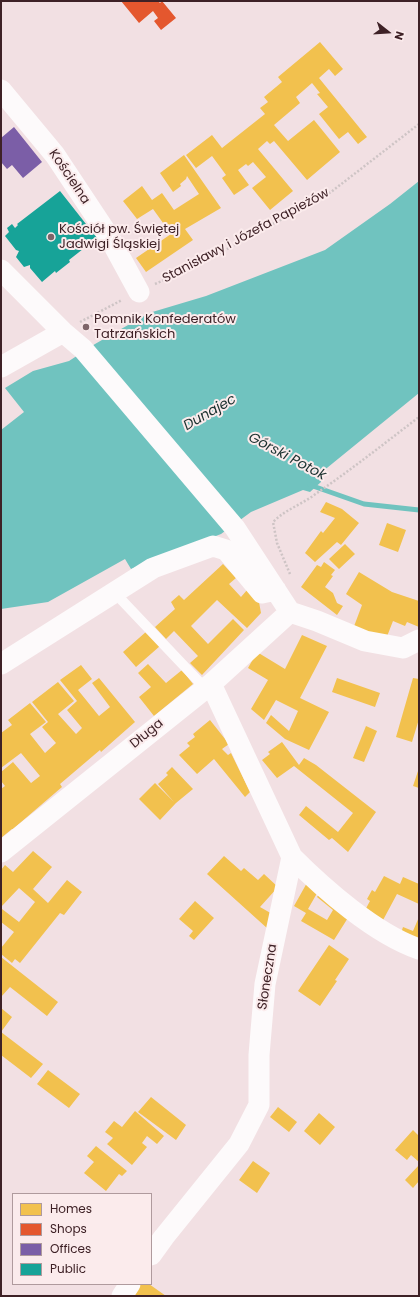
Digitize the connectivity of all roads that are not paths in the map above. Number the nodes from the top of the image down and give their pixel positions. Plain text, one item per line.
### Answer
1 (1, 90) edge
2 (1, 270) edge
3 (139, 292) road end
4 (63, 332) junction
5 (1, 367) edge
6 (276, 590) junction
7 (114, 592) junction
8 (290, 612) junction
9 (419, 640) edge
10 (1, 664) edge
11 (208, 686) junction
12 (1, 852) edge
13 (292, 856) junction
14 (419, 949) edge
15 (152, 1254) edge
16 (129, 1285) edge
17 (122, 1296) edge

1 - 3 street, Kościelna
2 - 4 street
4 - 5 street
4 - 6 street
6 - 7 street
6 - 8 street
7 - 10 street
7 - 11 lane
8 - 9 street
8 - 11 street, Długa
11 - 12 street, Długa
11 - 13 street
13 - 14 street
13 - 15 street, Słoneczna
16 - 17 street

